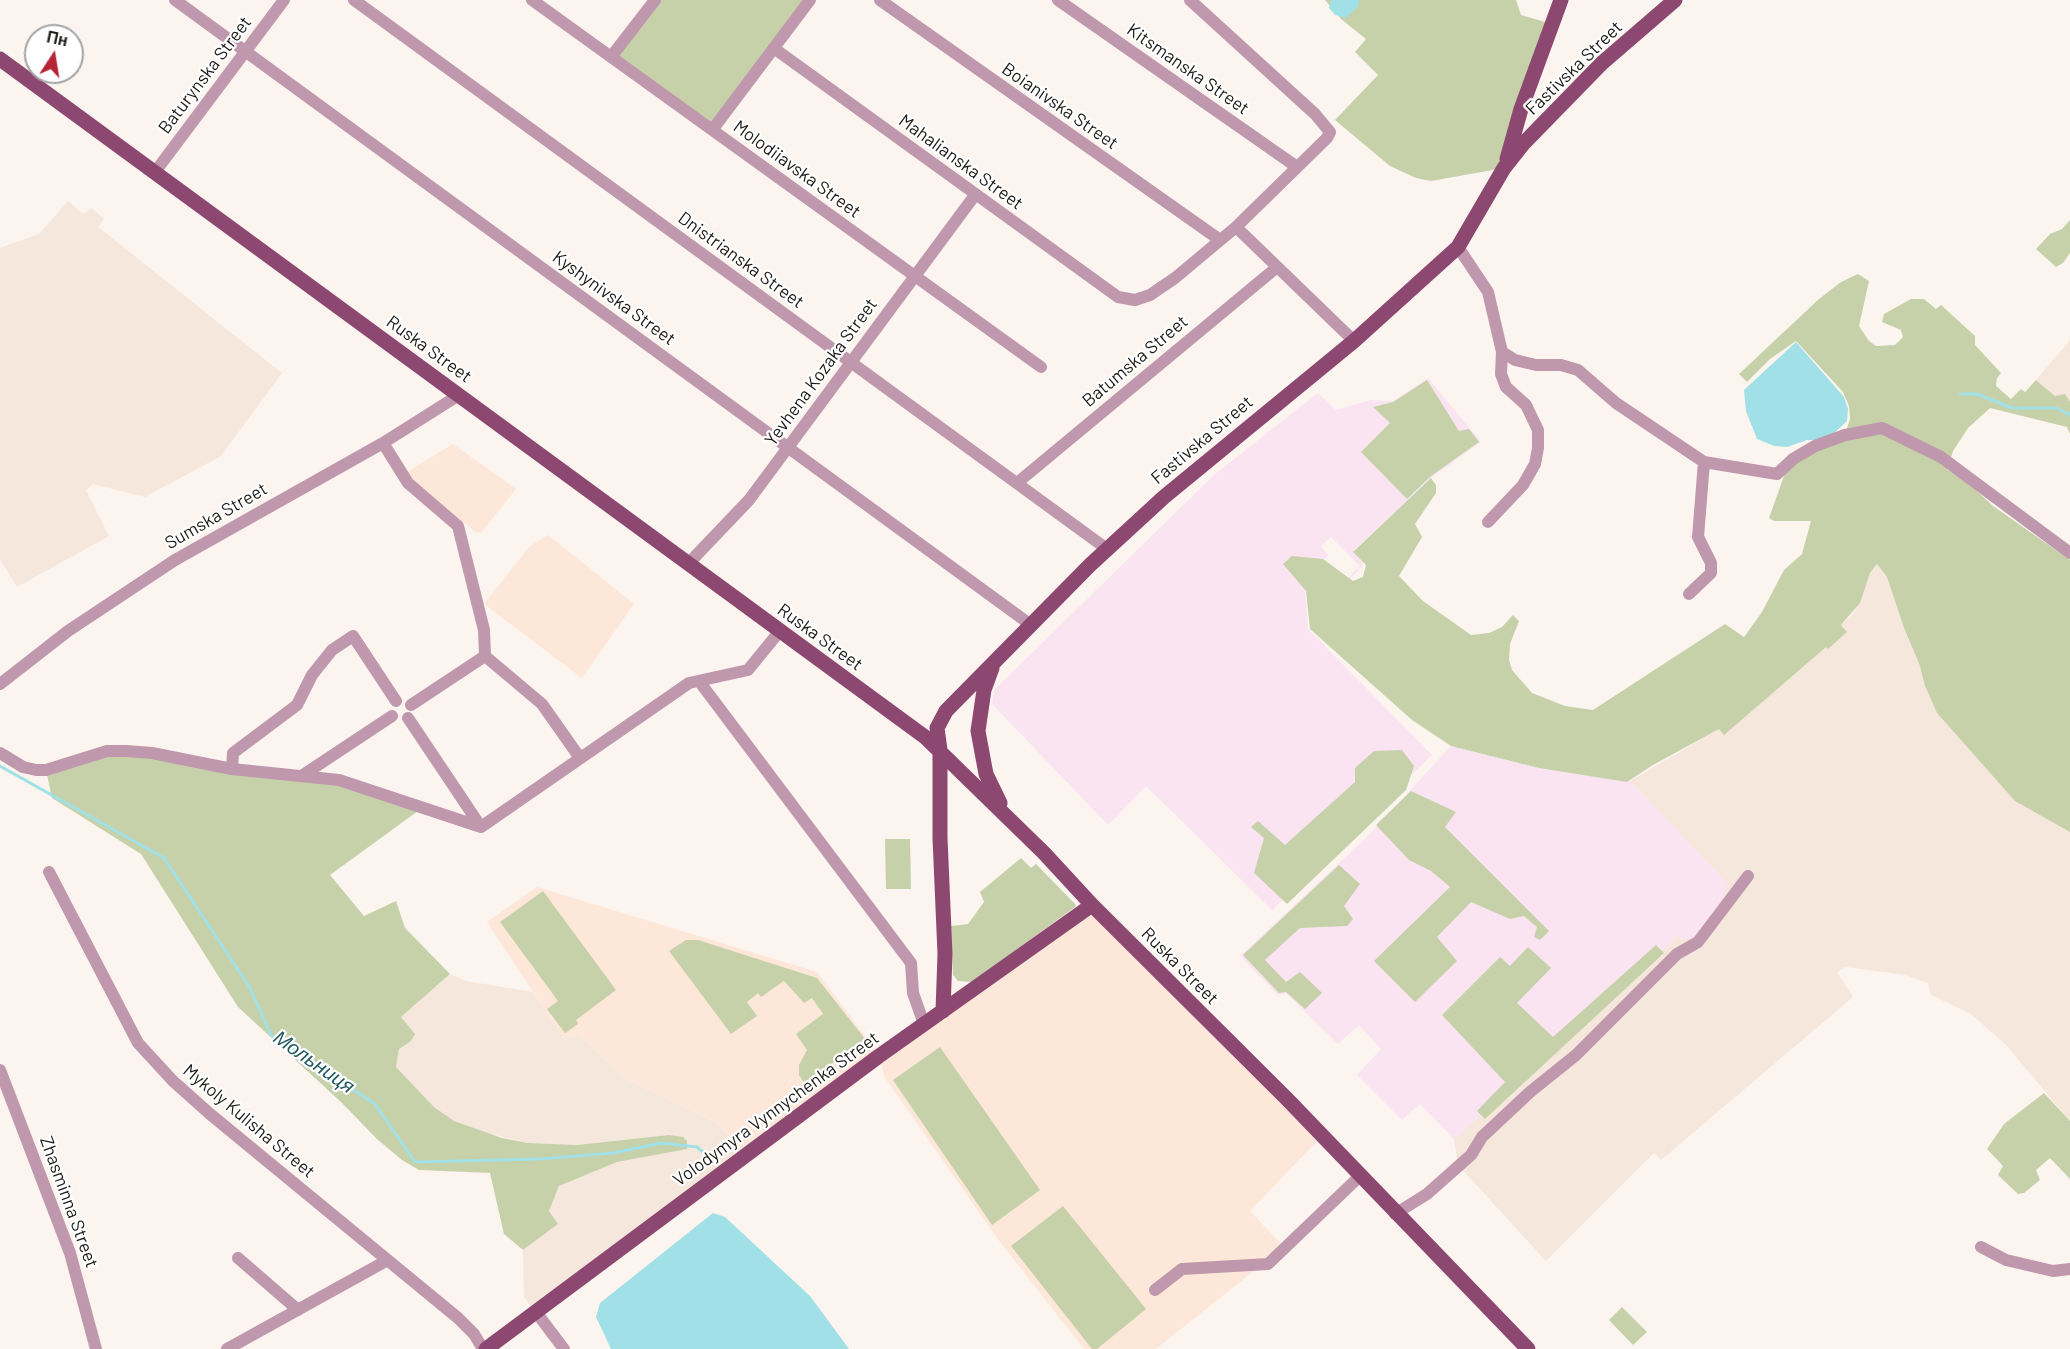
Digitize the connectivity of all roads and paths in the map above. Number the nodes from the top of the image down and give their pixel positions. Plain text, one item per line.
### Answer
1 (175, 0) edge
2 (284, 0) edge
3 (354, 0) edge
4 (532, 0) edge
5 (655, 0) edge
6 (810, 0) edge
7 (880, 0) edge
8 (1058, 0) edge
9 (1190, 0) edge
10 (1561, 0) edge
11 (1675, 0) edge
12 (775, 49) junction
13 (245, 51) junction
14 (611, 57) junction
15 (0, 59) edge
16 (713, 129) junction
17 (1297, 167) junction
18 (1504, 168) junction
19 (155, 172) junction
20 (975, 195) junction
21 (1236, 227) junction
22 (1220, 240) junction
23 (1458, 247) junction
24 (1276, 268) junction
25 (913, 276) junction
26 (1354, 341) junction
27 (1502, 352) junction
28 (852, 363) junction
29 (1041, 367) dead end
30 (459, 395) junction
31 (383, 442) junction
32 (789, 447) junction
33 (1704, 462) junction
34 (1017, 483) junction
35 (1488, 522) dead end
36 (1107, 549) junction
37 (2070, 553) edge
38 (688, 564) junction
39 (1689, 594) dead end
40 (1031, 625) junction
41 (779, 632) junction
42 (485, 656) junction
43 (994, 662) junction
44 (699, 681) junction
45 (0, 684) edge
46 (396, 701) junction
47 (411, 705) junction
48 (392, 716) junction
49 (408, 718) junction
50 (940, 750) junction
51 (0, 753) edge
52 (580, 758) junction
53 (232, 769) junction
54 (303, 775) junction
55 (1009, 818) junction
56 (481, 827) junction
57 (49, 872) dead end
58 (1748, 876) dead end
59 (1092, 905) junction
60 (943, 1011) junction
61 (924, 1024) junction
62 (0, 1070) edge
63 (1360, 1176) junction
64 (1395, 1214) junction
65 (1981, 1247) dead end
66 (238, 1258) dead end
67 (386, 1260) junction
68 (2070, 1269) edge
69 (1155, 1290) dead end
70 (298, 1310) junction
71 (536, 1312) junction
72 (96, 1349) edge
73 (227, 1349) edge
74 (485, 1349) edge
75 (564, 1349) edge
76 (1528, 1349) edge

1 - 13 street, Kyshynivska Street
2 - 13 street, Baturynska Street
3 - 28 street, Dnistrianska Street
4 - 14 street, Molodiiavska Street
5 - 14 street
6 - 12 street
7 - 22 street, Boianivska Street
8 - 17 street, Kitsmanska Street
9 - 17 street
10 - 18 main road, Fastivska Street
11 - 18 main road, Fastivska Street
12 - 16 street
12 - 20 street, Mahalianska Street
13 - 19 street, Baturynska Street
13 - 32 street, Kyshynivska Street
14 - 16 street, Molodiiavska Street
15 - 19 main road, Ruska Street
16 - 25 street, Molodiiavska Street
17 - 21 street
18 - 23 main road, Fastivska Street
19 - 30 main road, Ruska Street
20 - 22 street, Mahalianska Street
20 - 25 street, Yevhena Kozaka Street
21 - 22 street
21 - 24 street
23 - 26 main road, Fastivska Street
23 - 27 street
24 - 26 street
24 - 34 street, Batumska Street
25 - 28 street, Yevhena Kozaka Street
25 - 29 street, Molodiiavska Street
26 - 36 main road, Fastivska Street
27 - 33 street
27 - 35 street
28 - 32 street, Yevhena Kozaka Street
28 - 34 street, Dnistrianska Street
30 - 31 street, Sumska Street
30 - 38 main road, Ruska Street
31 - 42 street
31 - 45 street, Sumska Street
32 - 38 street, Yevhena Kozaka Street
32 - 40 street, Kyshynivska Street
33 - 37 street
33 - 39 street
34 - 36 street, Dnistrianska Street
36 - 40 main road, Fastivska Street
38 - 41 main road, Ruska Street
40 - 43 main road, Fastivska Street
41 - 44 street
41 - 50 main road, Ruska Street
42 - 47 street
42 - 52 street
43 - 50 main road, Fastivska Street
43 - 55 main road
44 - 52 street
44 - 61 street
46 - 47 street
46 - 48 street
46 - 53 street
47 - 49 street
48 - 49 street
48 - 54 street
49 - 56 street
50 - 55 main road, Ruska Street
50 - 60 main road, Fastivska Street
51 - 53 street
52 - 56 street
53 - 54 street
54 - 56 street
55 - 59 main road, Ruska Street
57 - 67 street, Mykoly Kulisha Street
58 - 64 street
59 - 60 main road, Volodymyra Vynnychenka Street
59 - 63 main road, Ruska Street
60 - 61 main road, Volodymyra Vynnychenka Street
61 - 71 main road, Volodymyra Vynnychenka Street
62 - 72 street, Zhasminna Street
63 - 64 main road, Ruska Street
63 - 69 street
64 - 76 main road, Ruska Street
65 - 68 street
66 - 70 street
67 - 70 street
67 - 74 street, Mykoly Kulisha Street
70 - 73 street
71 - 74 main road, Volodymyra Vynnychenka Street
71 - 75 street

